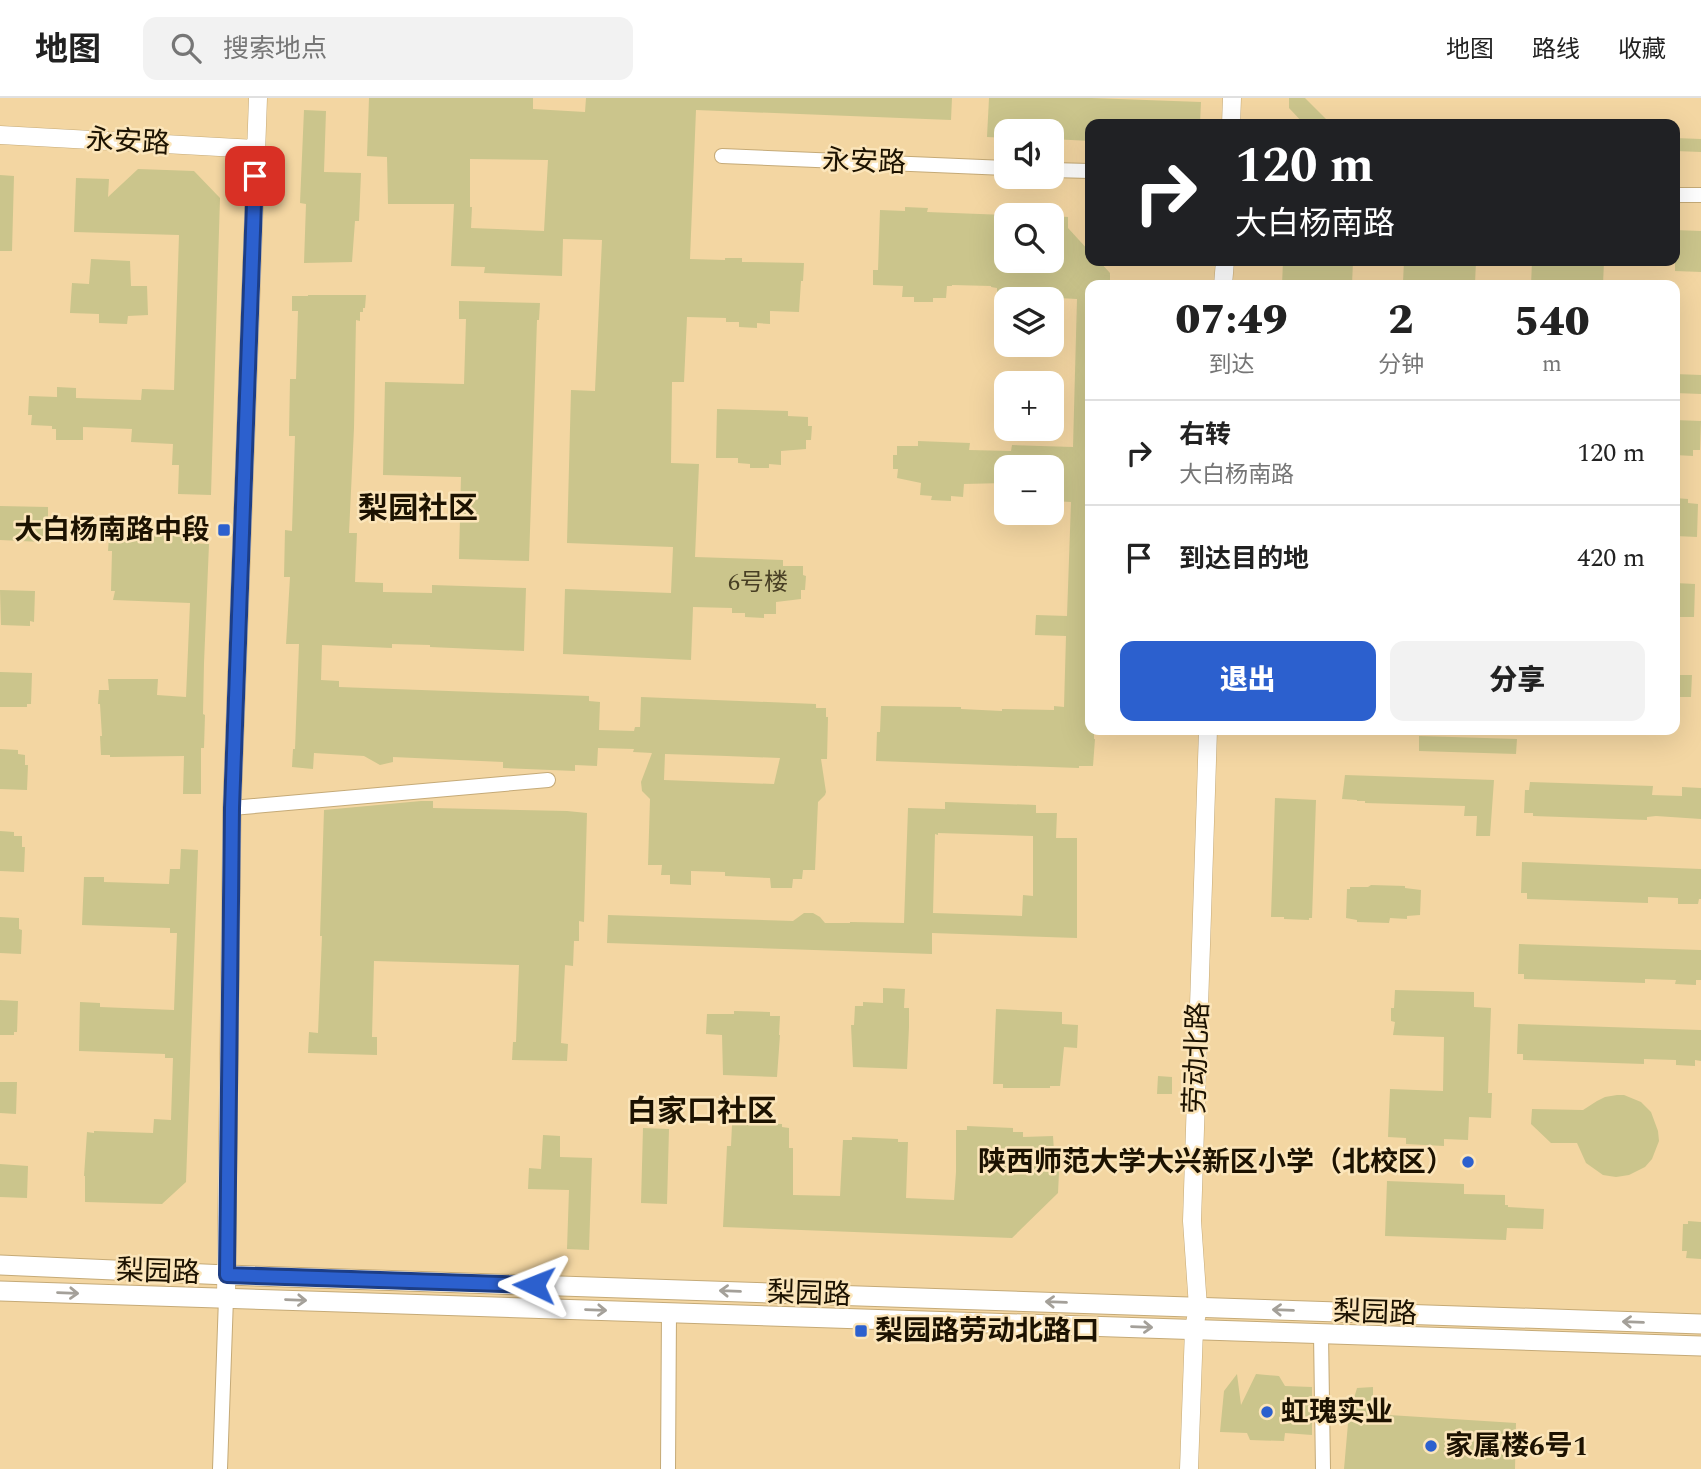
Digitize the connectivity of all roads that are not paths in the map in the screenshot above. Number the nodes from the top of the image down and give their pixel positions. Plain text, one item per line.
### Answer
1 (258, 98) edge
2 (1232, 98) edge
3 (1231, 119) edge
4 (0, 135) edge
5 (256, 149) junction
6 (722, 156) dead end
7 (994, 167) edge
8 (1064, 170) edge
9 (1085, 171) edge
10 (1680, 195) edge
11 (1701, 195) edge
12 (1208, 735) edge
13 (548, 779) dead end
14 (232, 808) junction
15 (0, 1265) edge
16 (227, 1275) junction
17 (0, 1291) edge
18 (226, 1298) junction
19 (1198, 1307) junction
20 (669, 1312) junction
21 (1701, 1324) edge
22 (1194, 1329) junction
23 (1321, 1334) junction
24 (1701, 1346) edge
25 (220, 1469) edge
26 (668, 1469) edge
27 (1189, 1469) edge
28 (1323, 1469) edge

1 - 5 street
2 - 3 street
4 - 5 street, 永安路
5 - 14 street
6 - 7 street, 永安路
8 - 9 street
10 - 11 street
12 - 19 street, 劳动北路
13 - 14 street
14 - 16 street
15 - 16 main road, 梨园路
16 - 18 street
19 -> 16 main road, 梨园路
17 -> 18 main road, 梨园路
18 -> 20 main road, 梨园路
18 - 25 street
21 -> 19 main road, 梨园路
19 - 22 street, 劳动北路
20 -> 22 main road, 梨园路
20 - 26 street
22 - 23 main road, 梨园路
22 - 27 street, 劳动北路
23 - 24 main road, 梨园路
23 - 28 street

